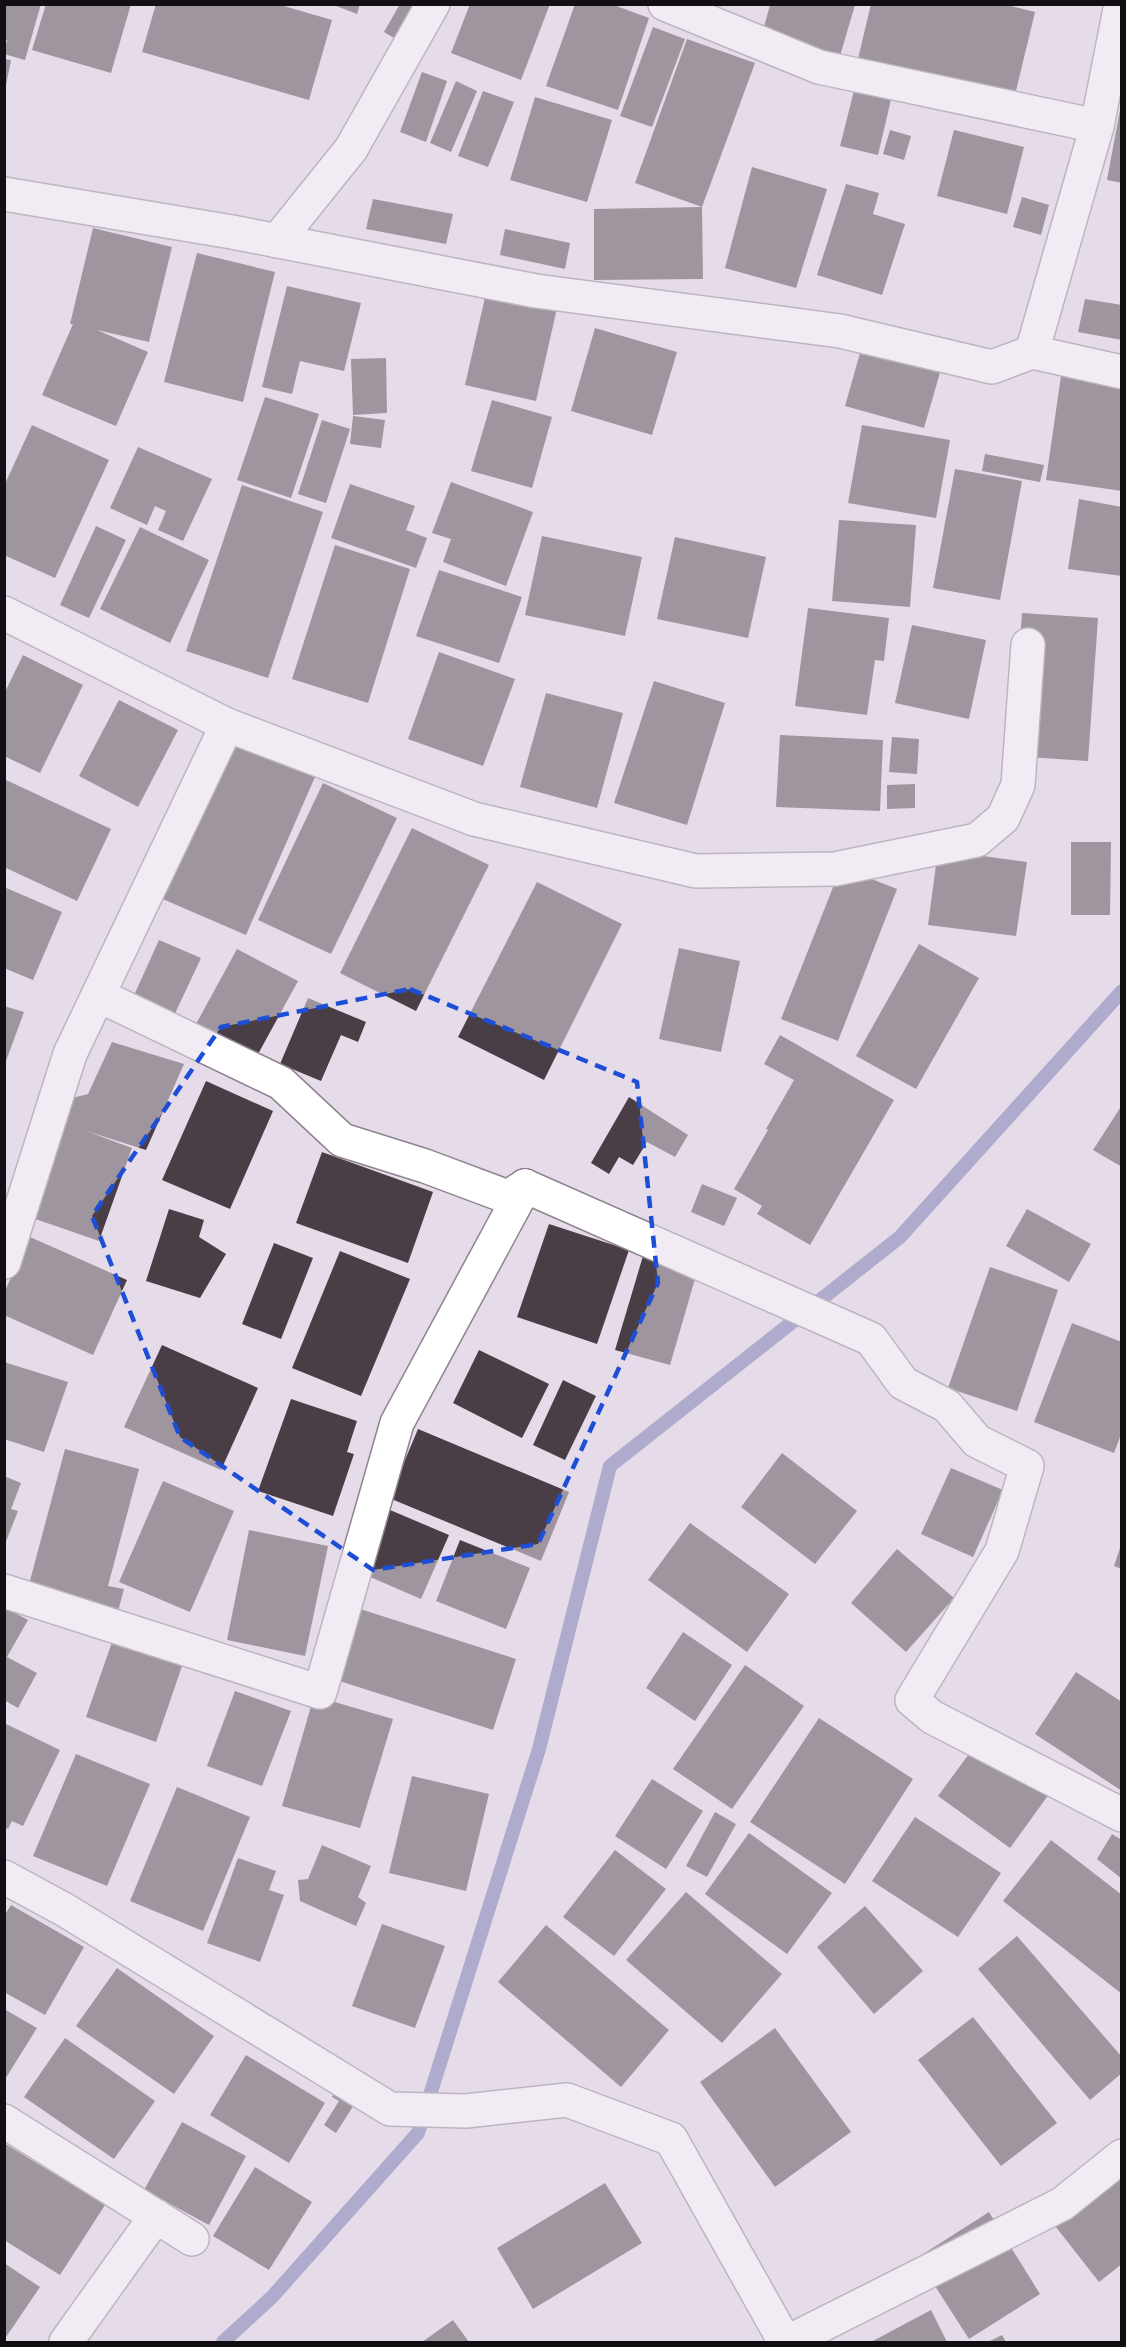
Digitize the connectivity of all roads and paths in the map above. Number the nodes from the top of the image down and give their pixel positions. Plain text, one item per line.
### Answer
1 (433, 4) edge
2 (664, 4) edge
3 (1121, 4) edge
4 (1097, 126) junction
5 (4, 194) edge
6 (277, 241) junction
7 (1032, 352) junction
8 (1122, 372) edge
9 (4, 613) edge
10 (1028, 645) dead end
11 (227, 724) junction
12 (98, 995) junction
13 (525, 1186) junction
14 (4, 1262) edge
15 (4, 1590) edge
16 (1122, 1815) edge
17 (4, 1877) edge
18 (4, 2121) edge
19 (1122, 2156) edge
20 (156, 2216) junction
21 (192, 2239) dead end
22 (66, 2343) edge
23 (787, 2343) edge

1 - 6 street
2 - 4 street
3 - 4 street
4 - 7 street
5 - 6 street
6 - 7 street
7 - 8 street
9 - 11 street
10 - 11 street
11 - 12 street
12 - 13 street
12 - 14 street
13 - 15 street
13 - 16 street
17 - 23 street
18 - 20 street
19 - 23 street
20 - 21 street
20 - 22 street

